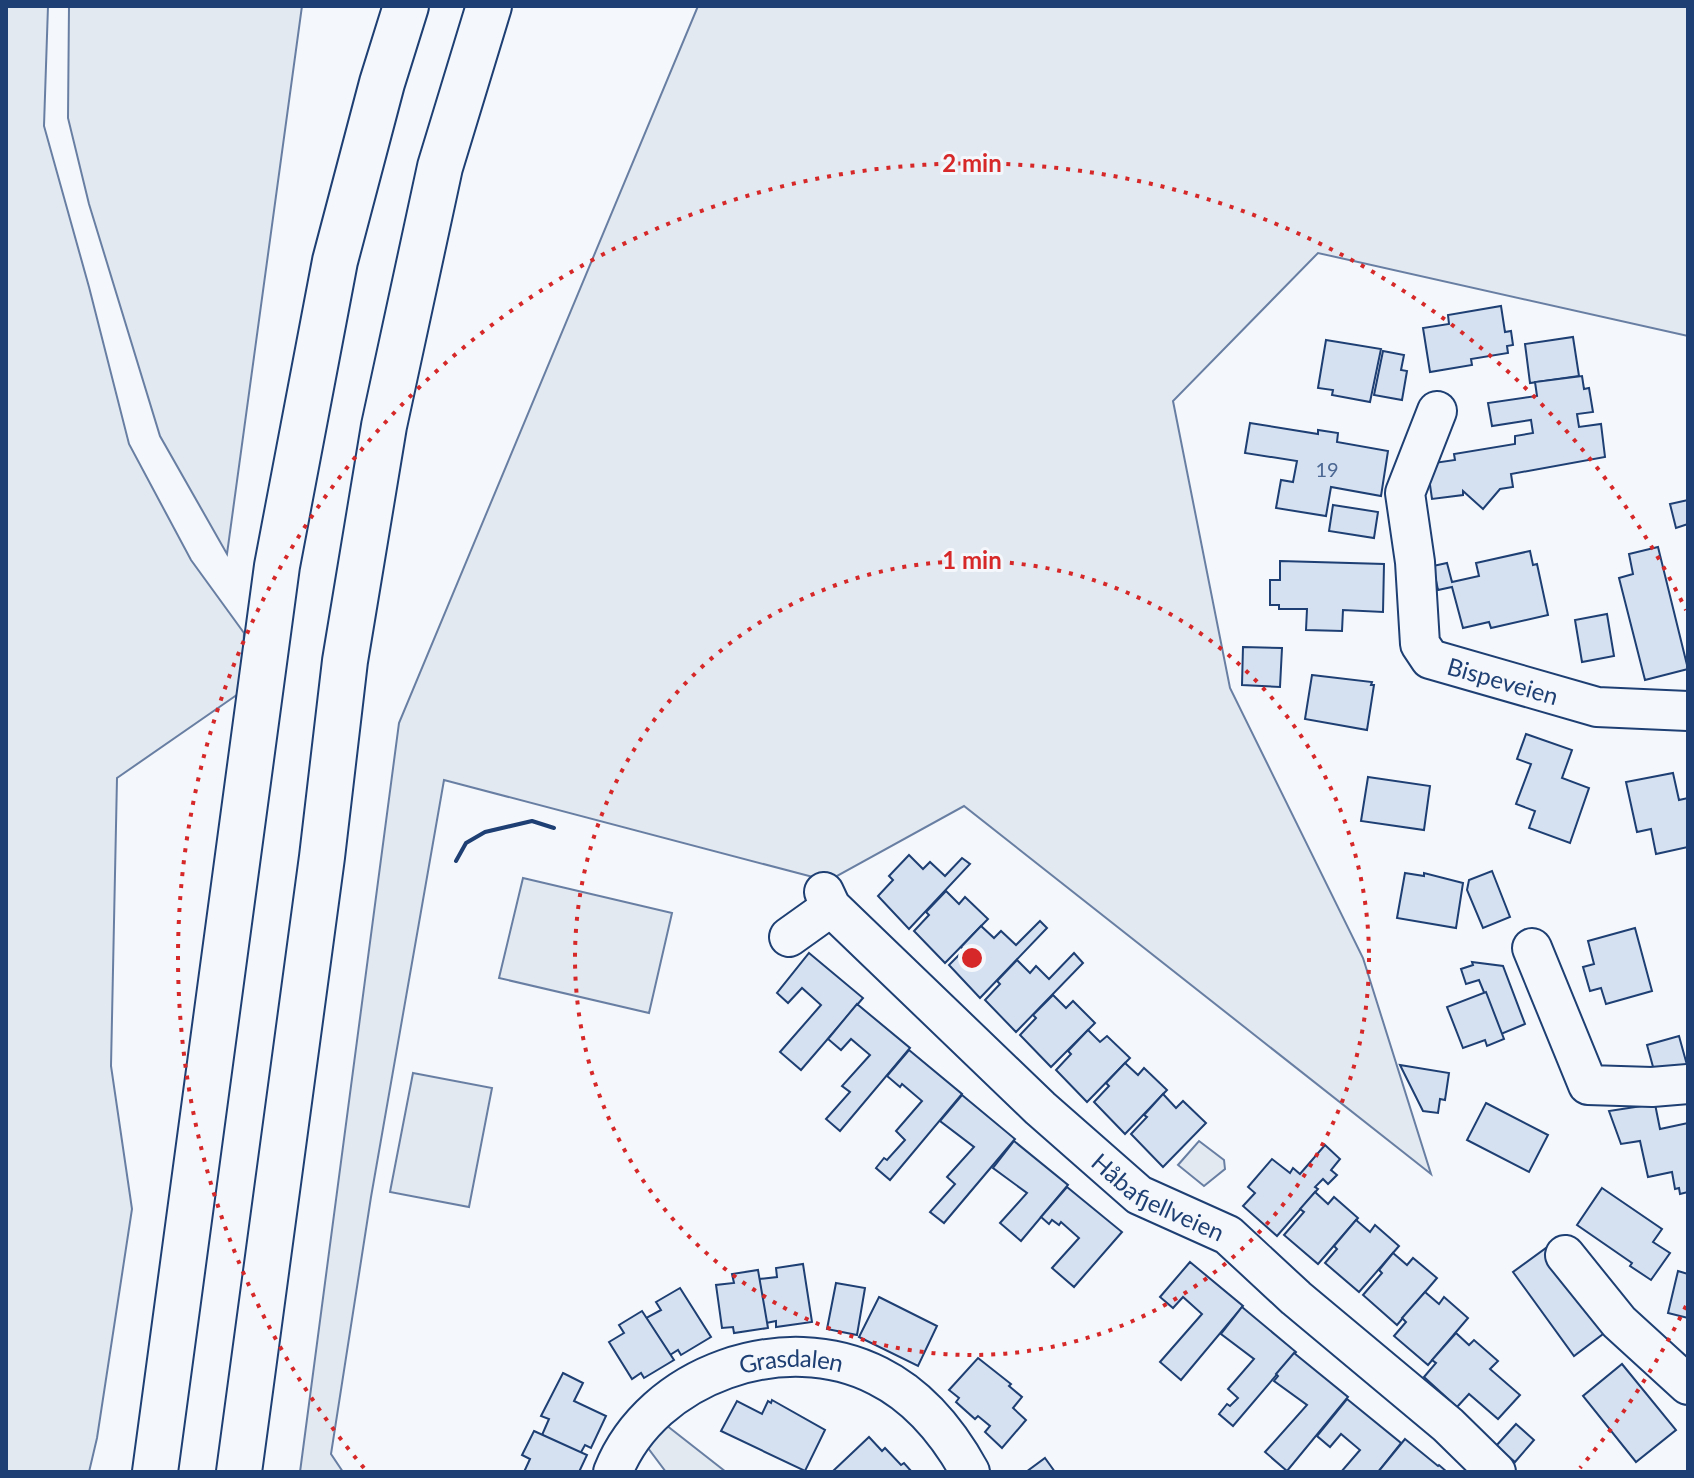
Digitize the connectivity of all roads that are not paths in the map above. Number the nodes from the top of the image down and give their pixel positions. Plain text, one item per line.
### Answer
1 (406, 6) edge
2 (489, 6) edge
3 (1437, 411) dead end
4 (1688, 711) edge
5 (789, 937) dead end
6 (1532, 948) dead end
7 (1688, 1084) edge
8 (1565, 1255) dead end
9 (1688, 1385) edge
10 (155, 1472) edge
11 (239, 1472) edge
12 (613, 1472) edge
13 (970, 1472) edge
14 (1496, 1472) edge

1 - 10 highway
2 - 11 highway
3 - 4 street, Bispeveien
5 - 14 street, Håbafjellveien
6 - 7 street
8 - 9 street
12 - 13 street, Grasdalen

